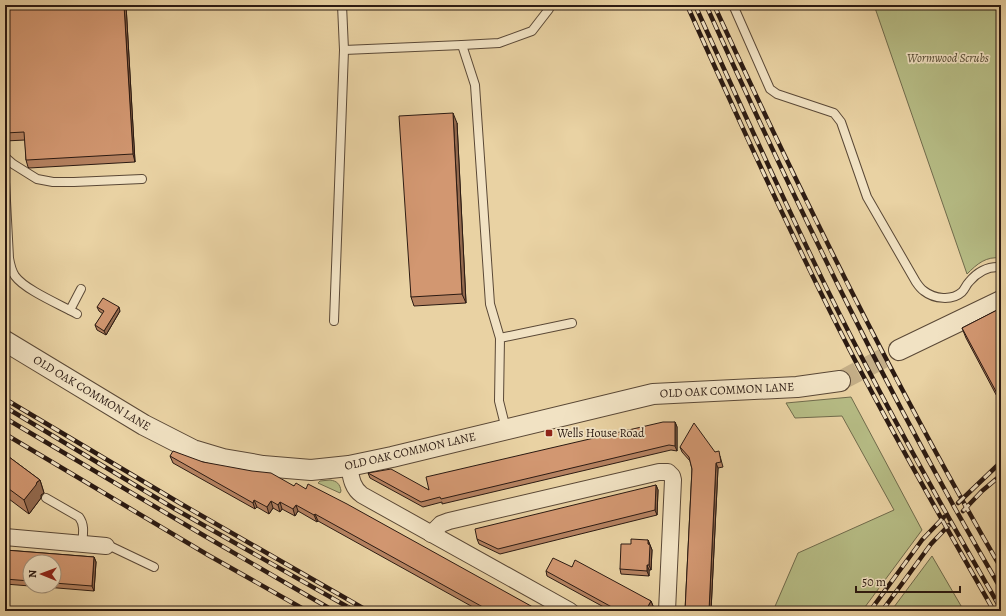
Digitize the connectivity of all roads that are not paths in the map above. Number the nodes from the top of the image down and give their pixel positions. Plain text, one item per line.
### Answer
1 (342, 5) edge
2 (549, 5) edge
3 (733, 5) edge
4 (462, 45) junction
5 (344, 50) junction
6 (5, 157) edge
7 (142, 179) dead end
8 (5, 182) edge
9 (1001, 267) edge
10 (81, 289) dead end
11 (1001, 300) edge
12 (70, 310) junction
13 (77, 314) dead end
14 (334, 320) dead end
15 (572, 323) dead end
16 (500, 338) junction
17 (5, 341) edge
18 (899, 350) tunnel mouth
19 (840, 381) tunnel mouth
20 (506, 429) junction
21 (349, 466) junction
22 (46, 498) dead end
23 (431, 534) junction
24 (5, 537) edge
25 (82, 544) junction
26 (106, 546) joint
27 (154, 567) dead end
28 (570, 611) edge
29 (667, 611) edge

1 - 5 lane
2 - 4 lane
3 - 9 lane
4 - 5 lane
4 - 16 lane
5 - 14 lane
6 - 7 lane
8 - 12 lane
10 - 12 lane
11 - 18 street
12 - 13 lane
15 - 16 lane
16 - 20 lane
17 - 21 street, OLD OAK COMMON LANE
19 - 20 street, OLD OAK COMMON LANE
20 - 21 street, OLD OAK COMMON LANE
21 - 23 street
22 - 25 lane
23 - 28 street
23 - 29 street
24 - 25 street
25 - 26 street
26 - 27 lane

